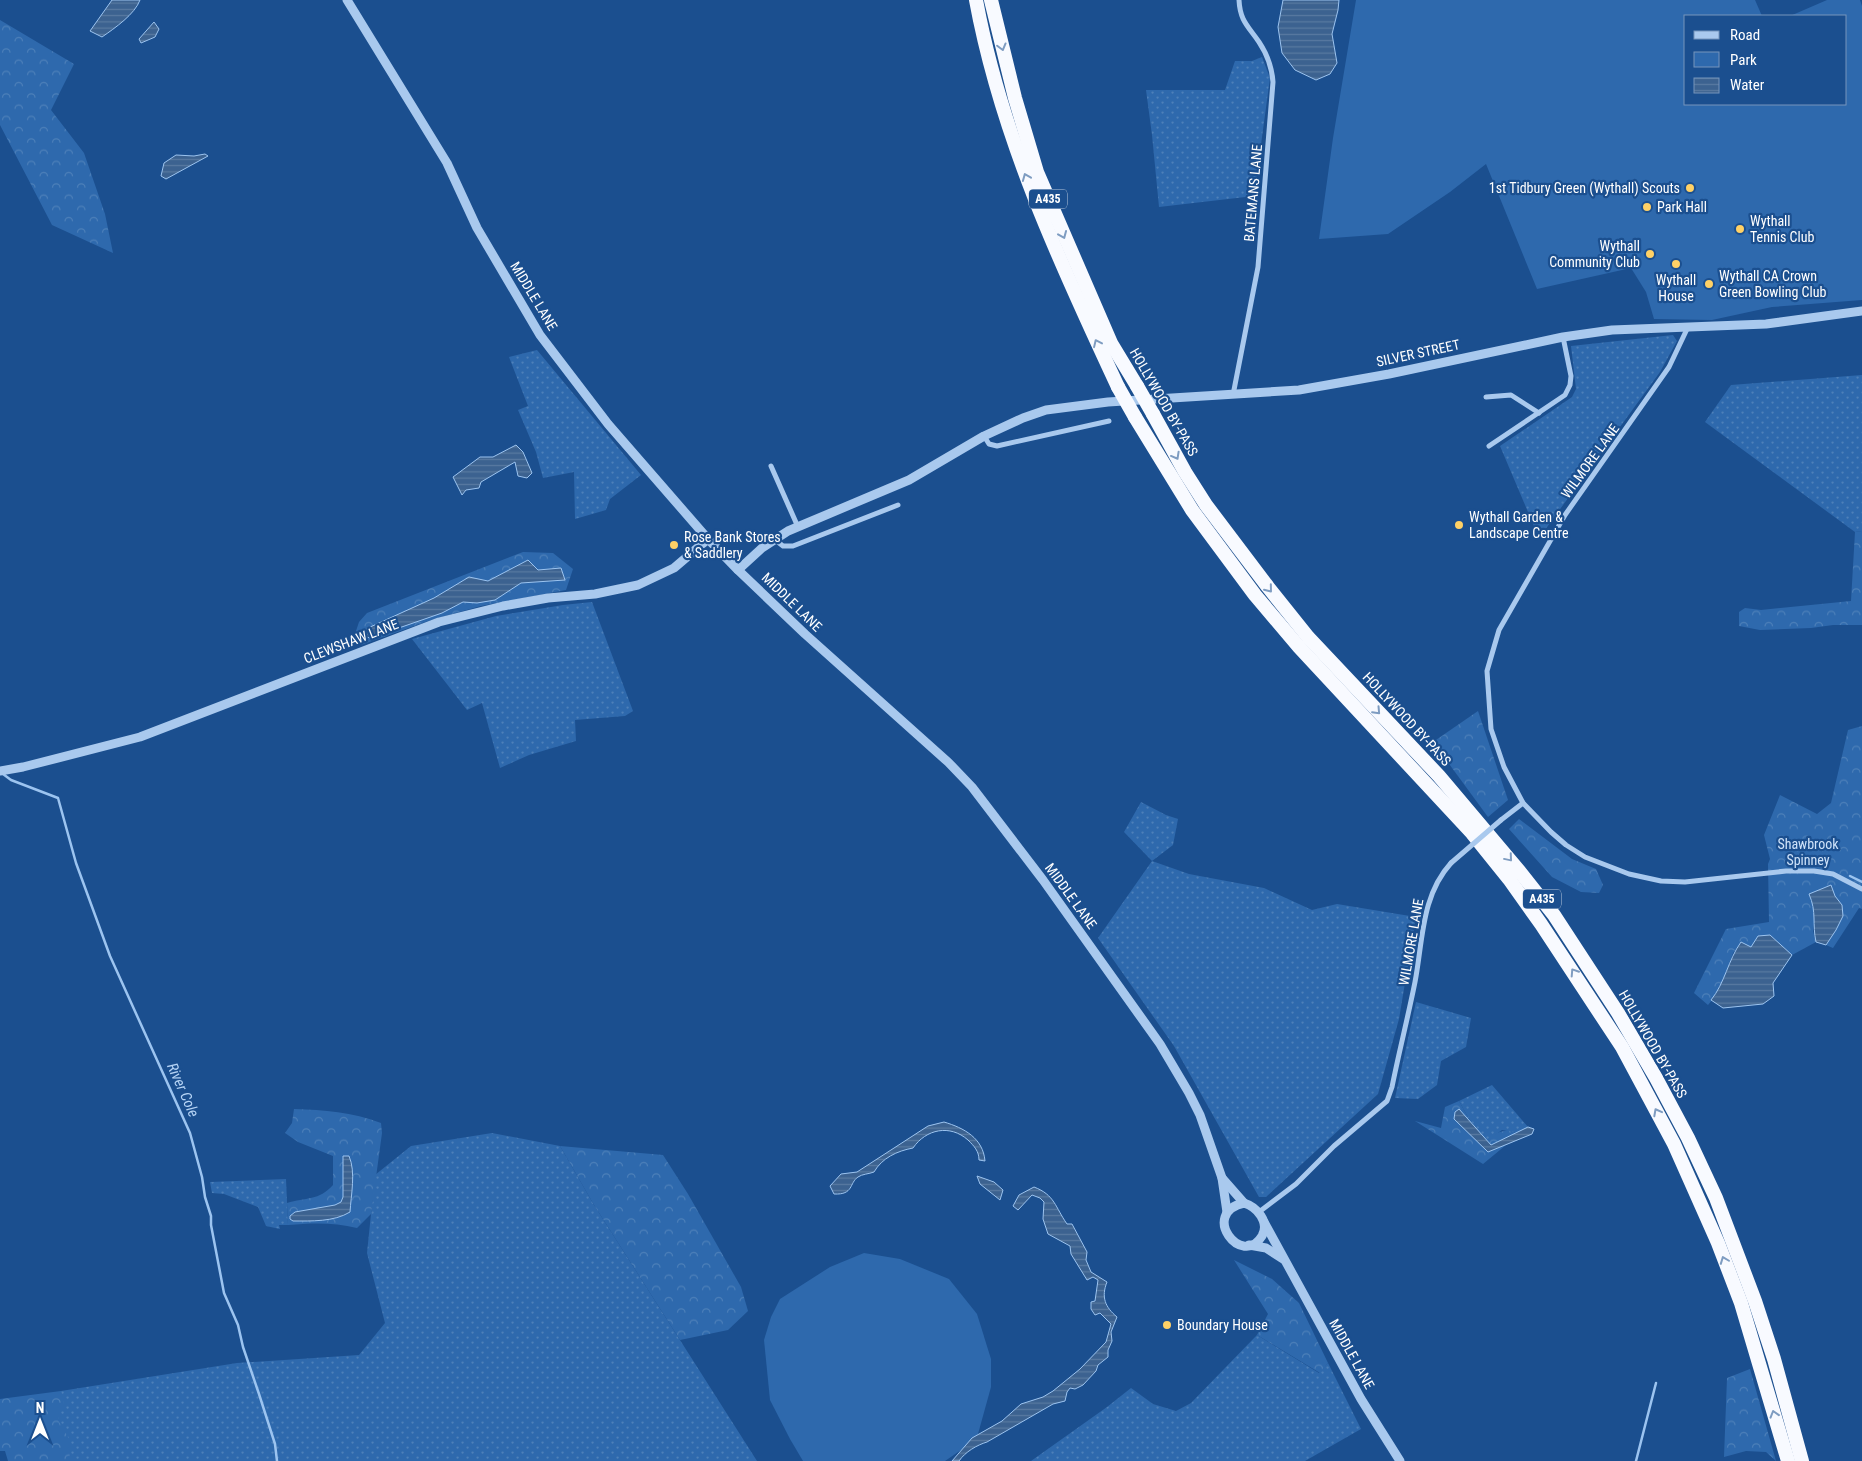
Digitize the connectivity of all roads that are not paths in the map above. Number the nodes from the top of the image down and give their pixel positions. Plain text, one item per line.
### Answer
1 (347, 0) edge
2 (976, 0) edge
3 (991, 0) edge
4 (1239, 0) edge
5 (1862, 312) edge
6 (1688, 328) junction
7 (1563, 337) junction
8 (1233, 395) junction
9 (1486, 397) dead end
10 (1539, 413) junction
11 (1109, 421) dead end
12 (984, 436) junction
13 (1488, 446) dead end
14 (771, 466) dead end
15 (898, 505) dead end
16 (798, 527) junction
17 (708, 539) junction
18 (774, 539) junction
19 (738, 570) junction
20 (0, 771) edge
21 (1523, 803) junction
22 (1862, 889) edge
23 (1222, 1178) junction
24 (1244, 1203) junction
25 (1227, 1212) junction
26 (1259, 1212) junction
27 (1264, 1222) junction
28 (1249, 1245) junction
29 (1283, 1259) junction
30 (1400, 1461) edge
31 (1788, 1461) edge
32 (1802, 1461) edge

1 - 17 street, MIDDLE LANE
31 -> 2 highway, HOLLYWOOD BY-PASS / A435, bridge
3 -> 32 highway, HOLLYWOOD BY-PASS / A435, bridge
4 - 8 street, BATEMANS LANE
5 - 6 street, SILVER STREET
6 - 7 street, SILVER STREET
6 - 21 street, WILMORE LANE
7 - 8 street, SILVER STREET
7 - 10 street
8 - 12 street, SILVER STREET
9 - 10 street
10 - 13 street
11 - 12 street
12 - 16 street, SILVER STREET
14 - 16 street
15 - 18 street
16 - 18 street, SILVER STREET
17 - 19 street, MIDDLE LANE
17 - 20 street, CLEWSHAW LANE
18 - 19 street, SILVER STREET
19 - 23 street, MIDDLE LANE
21 - 22 street
21 - 26 street, WILMORE LANE, bridge
23 - 24 street, MIDDLE LANE
23 - 25 street, MIDDLE LANE
24 - 25 street
24 - 26 street, MIDDLE LANE
25 - 28 street, MIDDLE LANE
26 - 27 street, MIDDLE LANE
27 - 28 street
27 - 29 street, MIDDLE LANE
28 - 29 street, MIDDLE LANE
29 - 30 street, MIDDLE LANE

